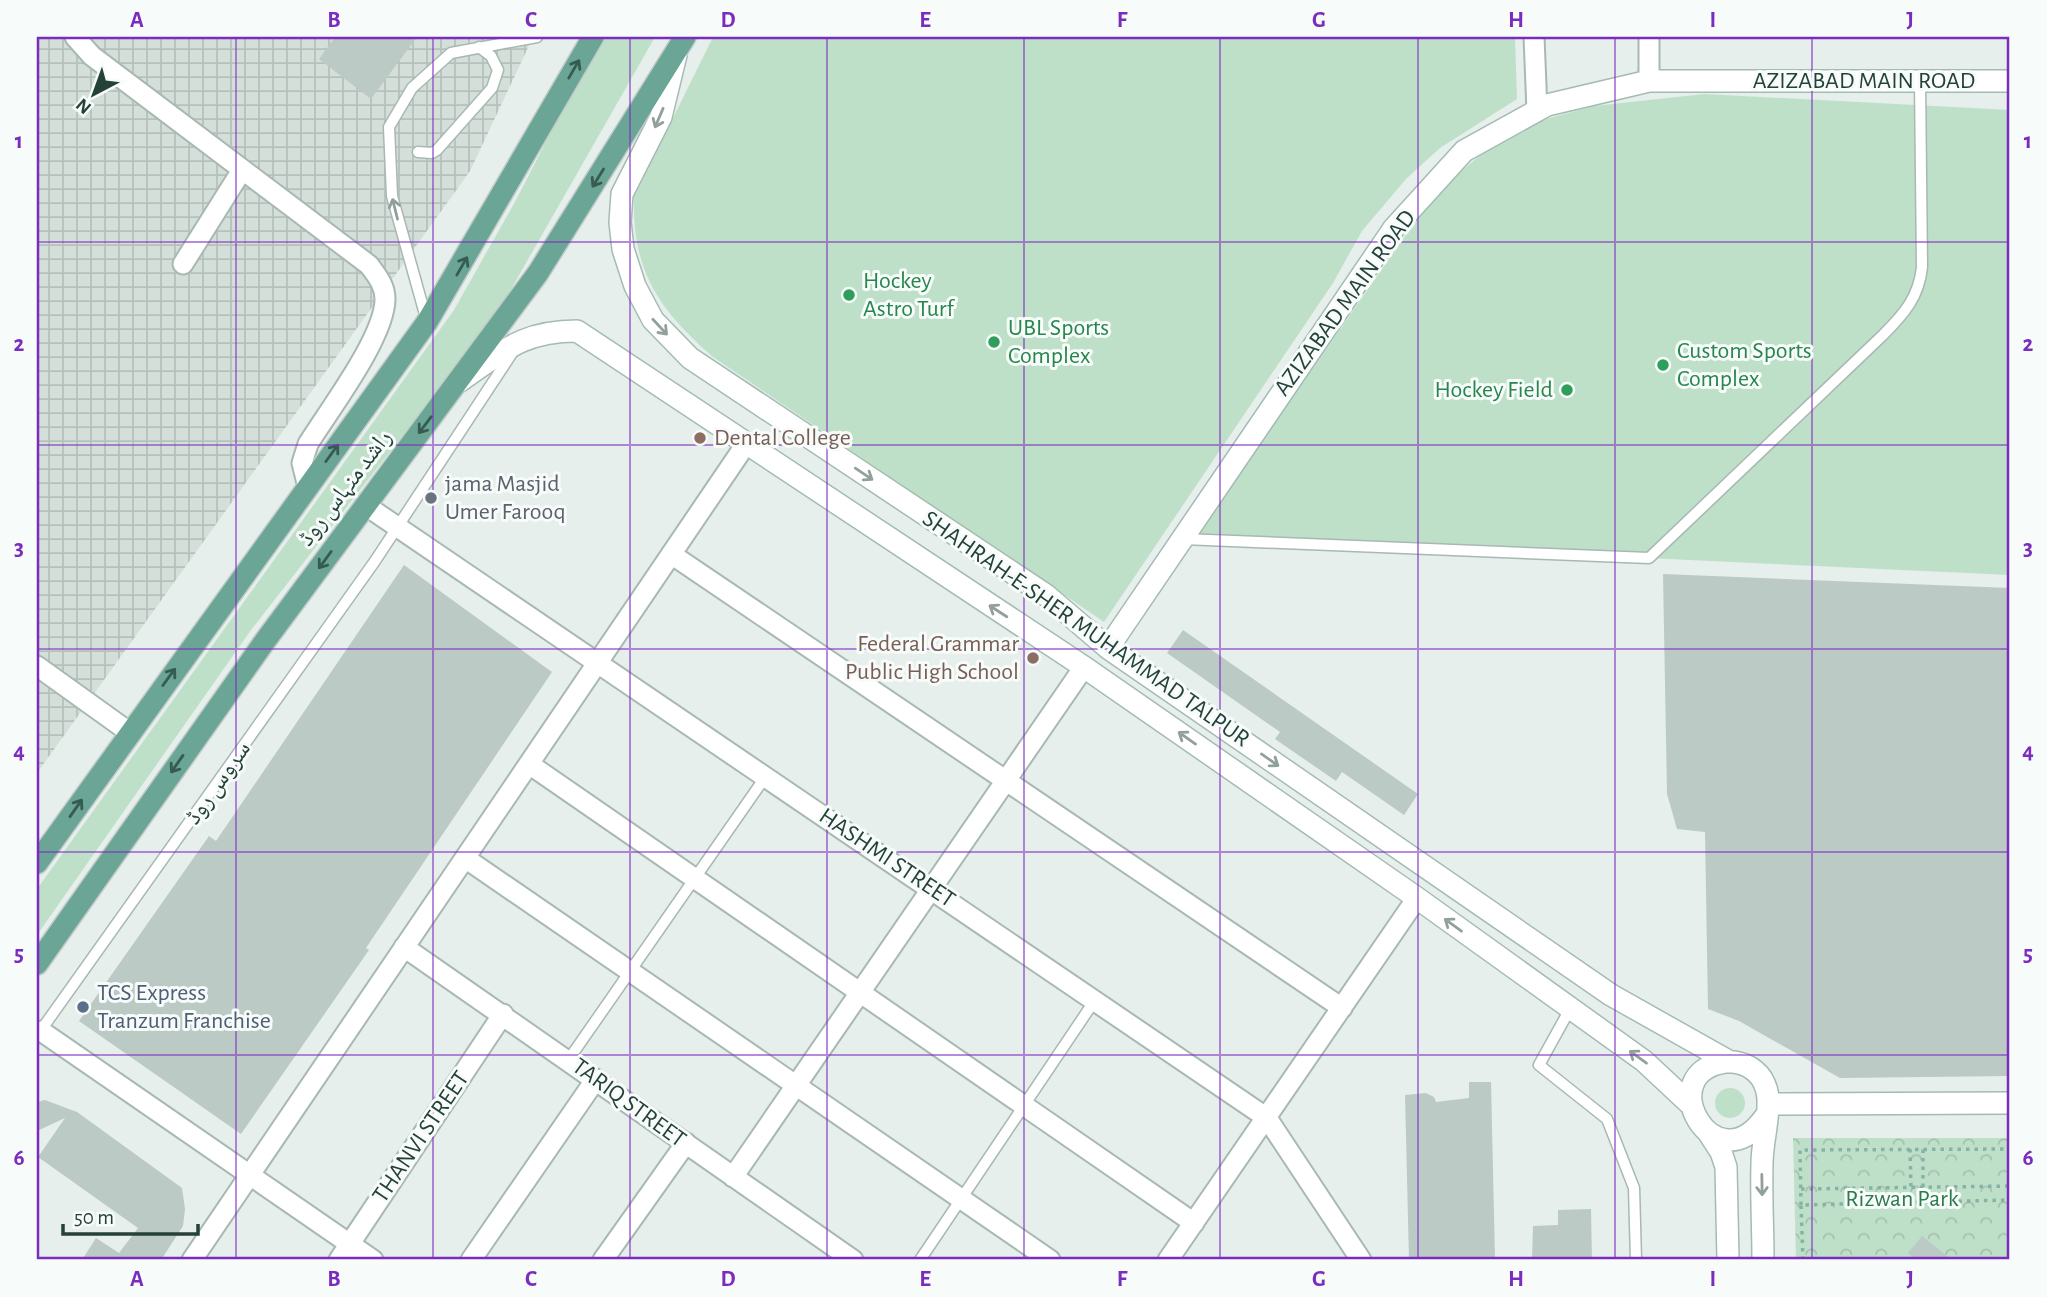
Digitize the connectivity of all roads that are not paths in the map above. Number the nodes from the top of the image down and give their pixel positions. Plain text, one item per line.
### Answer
1 (75, 37) edge
2 (537, 37) edge
3 (593, 37) edge
4 (1534, 37) edge
5 (1649, 37) edge
6 (681, 45) edge
7 (480, 47) junction
8 (2010, 80) edge
9 (1649, 81) junction
10 (1920, 81) junction
11 (1537, 111) junction
12 (418, 152) dead end
13 (242, 170) junction
14 (183, 264) dead end
15 (427, 322) junction
16 (522, 339) junction
17 (456, 384) junction
18 (746, 444) junction
19 (308, 486) junction
20 (365, 505) junction
21 (398, 528) junction
22 (1181, 539) junction
23 (671, 554) junction
24 (1108, 648) junction
25 (598, 662) junction
26 (37, 666) edge
27 (1084, 667) junction
28 (129, 732) junction
29 (529, 764) junction
30 (766, 776) junction
31 (1007, 779) junction
32 (465, 858) junction
33 (37, 863) edge
34 (695, 878) junction
35 (931, 888) junction
36 (1417, 898) junction
37 (74, 910) junction
38 (404, 947) junction
39 (37, 957) edge
40 (37, 964) edge
41 (630, 971) junction
42 (860, 992) junction
43 (1095, 1000) junction
44 (1342, 1008) junction
45 (1570, 1009) junction
46 (503, 1014) junction
47 (39, 1034) edge
48 (569, 1059) junction
49 (1730, 1062) junction
50 (596, 1079) junction
51 (796, 1085) junction
52 (1689, 1103) junction
53 (2010, 1103) edge
54 (1024, 1105) junction
55 (1767, 1111) junction
56 (1267, 1118) junction
57 (1708, 1132) junction
58 (685, 1143) junction
59 (250, 1175) junction
60 (733, 1177) junction
61 (961, 1199) junction
62 (1194, 1223) junction
63 (344, 1252) edge
64 (192, 1260) edge
65 (373, 1260) edge
66 (471, 1260) edge
67 (603, 1260) edge
68 (853, 1260) edge
69 (920, 1260) edge
70 (1050, 1260) edge
71 (1168, 1260) edge
72 (1361, 1260) edge
73 (1636, 1260) edge
74 (1728, 1260) edge
75 (1763, 1260) edge

1 - 13 street
2 - 7 lane
15 -> 3 main road, راشد منہاس روڈ
4 - 11 street
5 - 9 street
6 -> 17 main road, راشد منہاس روڈ
6 -> 24 main road, SHAHRAH-E-SHER MUHAMMAD TALPUR
7 - 12 lane
15 -> 7 lane
8 - 10 main road, AZIZABAD MAIN ROAD
9 - 10 main road, AZIZABAD MAIN ROAD
9 - 11 main road, AZIZABAD MAIN ROAD
10 - 22 lane
11 - 22 main road, AZIZABAD MAIN ROAD
13 - 14 street
13 - 19 street
19 -> 15 main road, راشد منہاس روڈ
16 - 17 main road, SHAHRAH-E-SHER MUHAMMAD TALPUR
16 - 18 main road, SHAHRAH-E-SHER MUHAMMAD TALPUR
16 - 21 lane, سروس روڈ
17 -> 20 main road, راشد منہاس روڈ
18 - 23 street
27 -> 18 main road, SHAHRAH-E-SHER MUHAMMAD TALPUR
28 -> 19 main road, راشد منہاس روڈ
20 - 21 street, HASHMI STREET
20 -> 37 main road, راشد منہاس روڈ
21 - 25 street, HASHMI STREET
21 - 47 lane, سروس روڈ
22 - 24 main road, AZIZABAD MAIN ROAD
23 - 25 street
23 - 31 street
24 -> 49 main road, SHAHRAH-E-SHER MUHAMMAD TALPUR
25 - 29 street
25 - 30 street, HASHMI STREET
26 - 28 street
27 - 31 street
36 -> 27 main road, SHAHRAH-E-SHER MUHAMMAD TALPUR
33 -> 28 main road, راشد منہاس روڈ
29 - 32 street
29 - 34 street
30 - 34 lane
30 - 35 street, HASHMI STREET
31 - 35 street
31 - 44 street
32 - 38 street
32 - 41 street
34 - 41 lane
34 - 42 street
35 - 42 street
35 - 43 street, HASHMI STREET
36 - 44 street
45 -> 36 main road, SHAHRAH-E-SHER MUHAMMAD TALPUR
37 - 39 main road
37 - 40 main road, راشد منہاس روڈ
38 - 46 street, TARIQ STREET
38 - 59 street
41 - 48 lane
41 - 51 street
42 - 51 street
42 - 54 street
43 - 54 lane
43 - 56 street, HASHMI STREET
44 - 56 street
52 -> 45 main road, SHAHRAH-E-SHER MUHAMMAD TALPUR
45 - 73 lane
46 - 48 street, TARIQ STREET
46 - 63 street, THANVI STREET
47 - 59 street
48 - 50 street, TARIQ STREET
49 - 52 main road
49 - 55 main road
50 - 58 street, TARIQ STREET
50 - 66 street
51 - 60 street
51 - 61 street
52 - 57 main road
53 - 55 main road
54 - 61 lane
54 - 62 street
55 - 57 main road
55 -> 75 main road
56 - 62 street
56 - 72 street, HASHMI STREET
57 - 74 main road
58 - 60 street, TARIQ STREET
58 - 67 street
59 - 63 street
59 - 64 street
60 - 68 street, TARIQ STREET
61 - 69 lane
61 - 70 street
62 - 71 street
63 - 65 street

